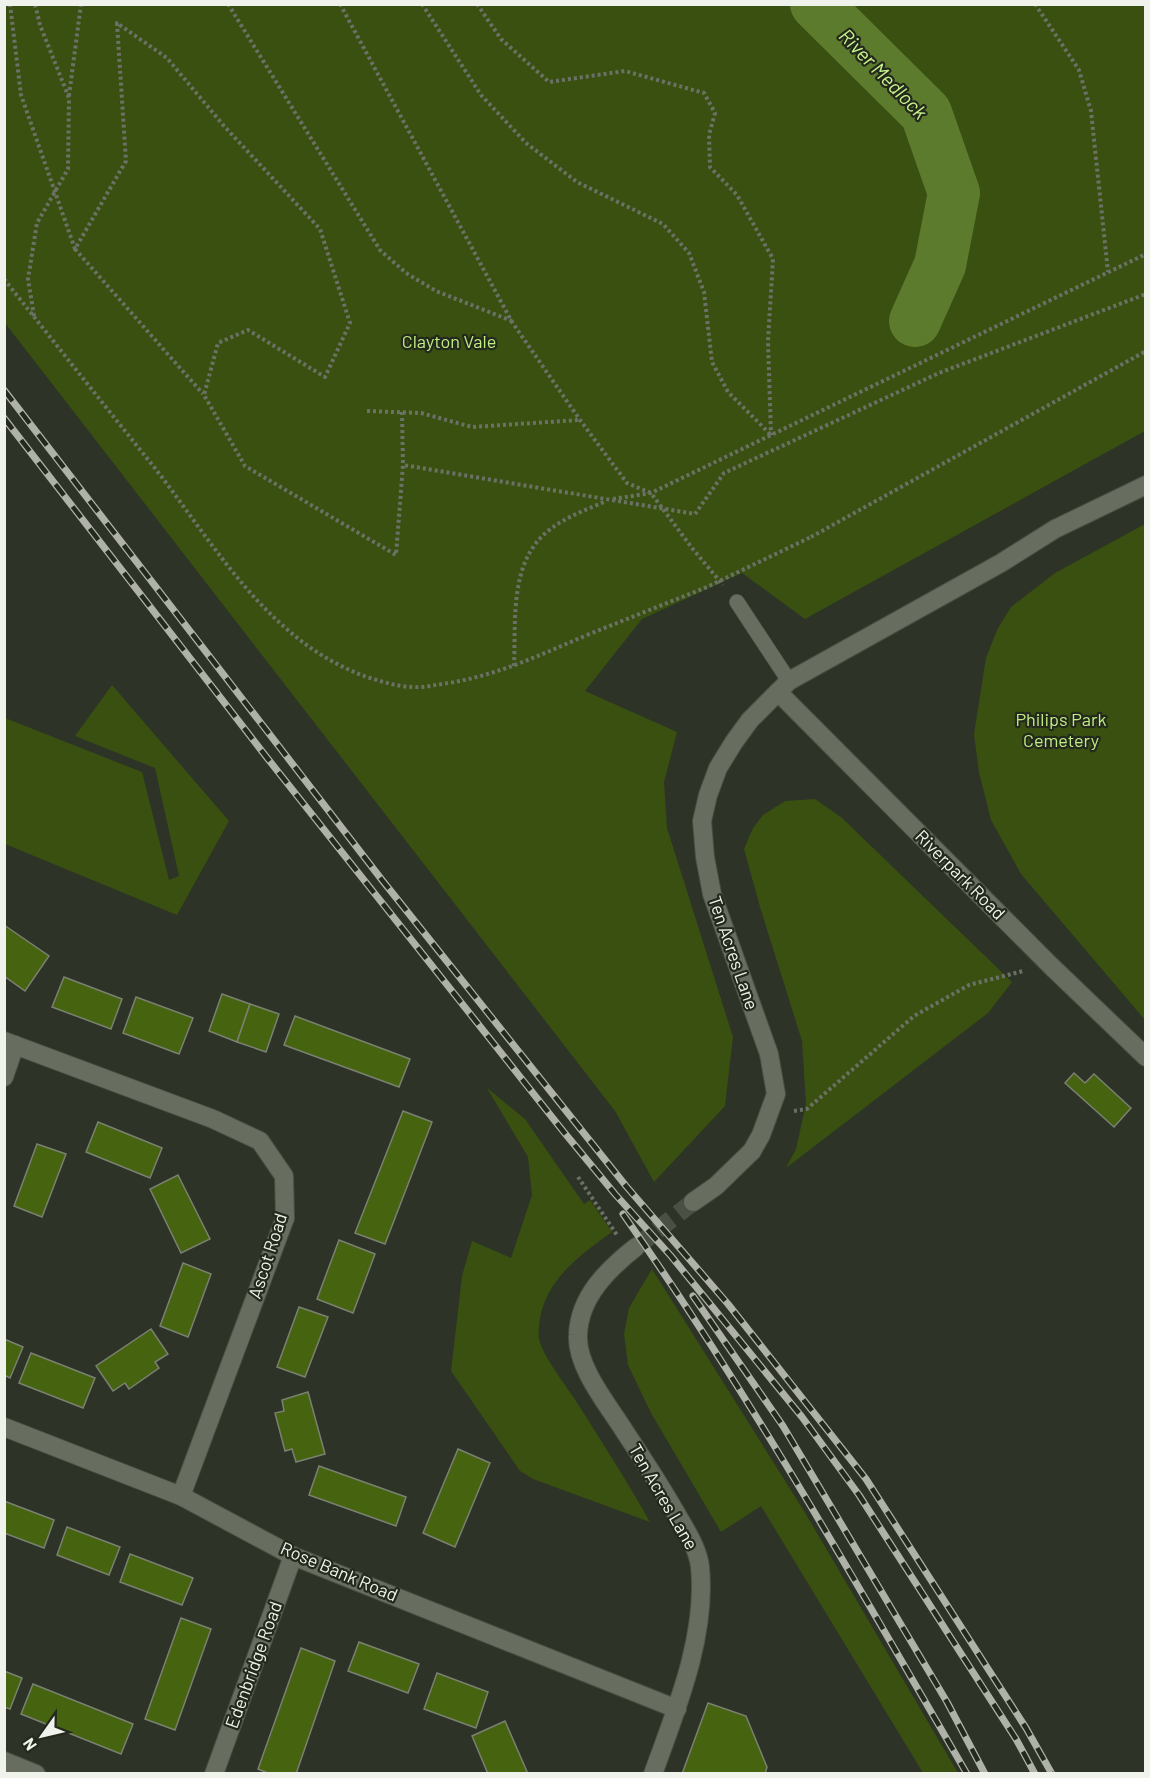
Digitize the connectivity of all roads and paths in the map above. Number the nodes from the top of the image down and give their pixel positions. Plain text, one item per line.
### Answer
1 (10, 4) edge
2 (35, 4) edge
3 (81, 4) edge
4 (228, 4) edge
5 (340, 4) edge
6 (422, 4) edge
7 (477, 4) edge
8 (1035, 4) edge
9 (69, 98) junction
10 (55, 192) junction
11 (75, 249) junction
12 (1146, 254) edge
13 (1108, 272) junction
14 (4, 279) edge
15 (1146, 294) edge
16 (34, 317) junction
17 (512, 322) junction
18 (1146, 351) edge
19 (204, 395) junction
20 (367, 411) dead end
21 (402, 412) junction
22 (580, 420) junction
23 (771, 435) junction
24 (403, 465) junction
25 (1146, 485) edge
26 (651, 493) junction
27 (607, 500) junction
28 (663, 509) junction
29 (737, 602) joint
30 (514, 666) junction
31 (783, 686) junction
32 (1050, 966) junction
33 (10, 1043) edge
34 (1146, 1056) edge
35 (4, 1077) edge
36 (769, 1116) junction
37 (578, 1177) dead end
38 (693, 1202) tunnel mouth
39 (633, 1250) joint
40 (4, 1427) edge
41 (181, 1496) junction
42 (294, 1556) junction
43 (677, 1708) junction
44 (4, 1761) edge
45 (36, 1773) edge
46 (214, 1773) edge
47 (653, 1773) edge

1 - 10 path
2 - 9 path
3 - 9 path
4 - 17 path
5 - 17 path
6 - 23 path
7 - 23 path
8 - 13 path
9 - 10 path
10 - 11 path
10 - 16 path
11 - 19 path
11 - 19 path
12 - 13 path
13 - 23 path
14 - 16 path
15 - 28 path
16 - 30 path
17 - 22 path
18 - 30 path, bridge
19 - 24 path
20 - 21 path
21 - 22 path
21 - 24 path
22 - 26 path
23 - 26 path
24 - 27 path
25 - 31 street, Ten Acres Lane
26 - 27 path
26 - 28 path
27 - 28 path
27 - 30 path
28 - 29 path
29 - 31 lane
31 - 32 street, Riverpark Road
31 - 36 street, Ten Acres Lane
32 - 34 street, Riverpark Road
32 - 36 path
33 - 35 street
33 - 41 street, Ascot Road
36 - 38 street, Ten Acres Lane
37 - 39 path
39 - 43 street, Ten Acres Lane
40 - 41 street, Rose Bank Road
41 - 42 street, Rose Bank Road
42 - 43 street, Rose Bank Road
42 - 46 street, Edenbridge Road
43 - 47 street, Ten Acres Lane
44 - 45 street

